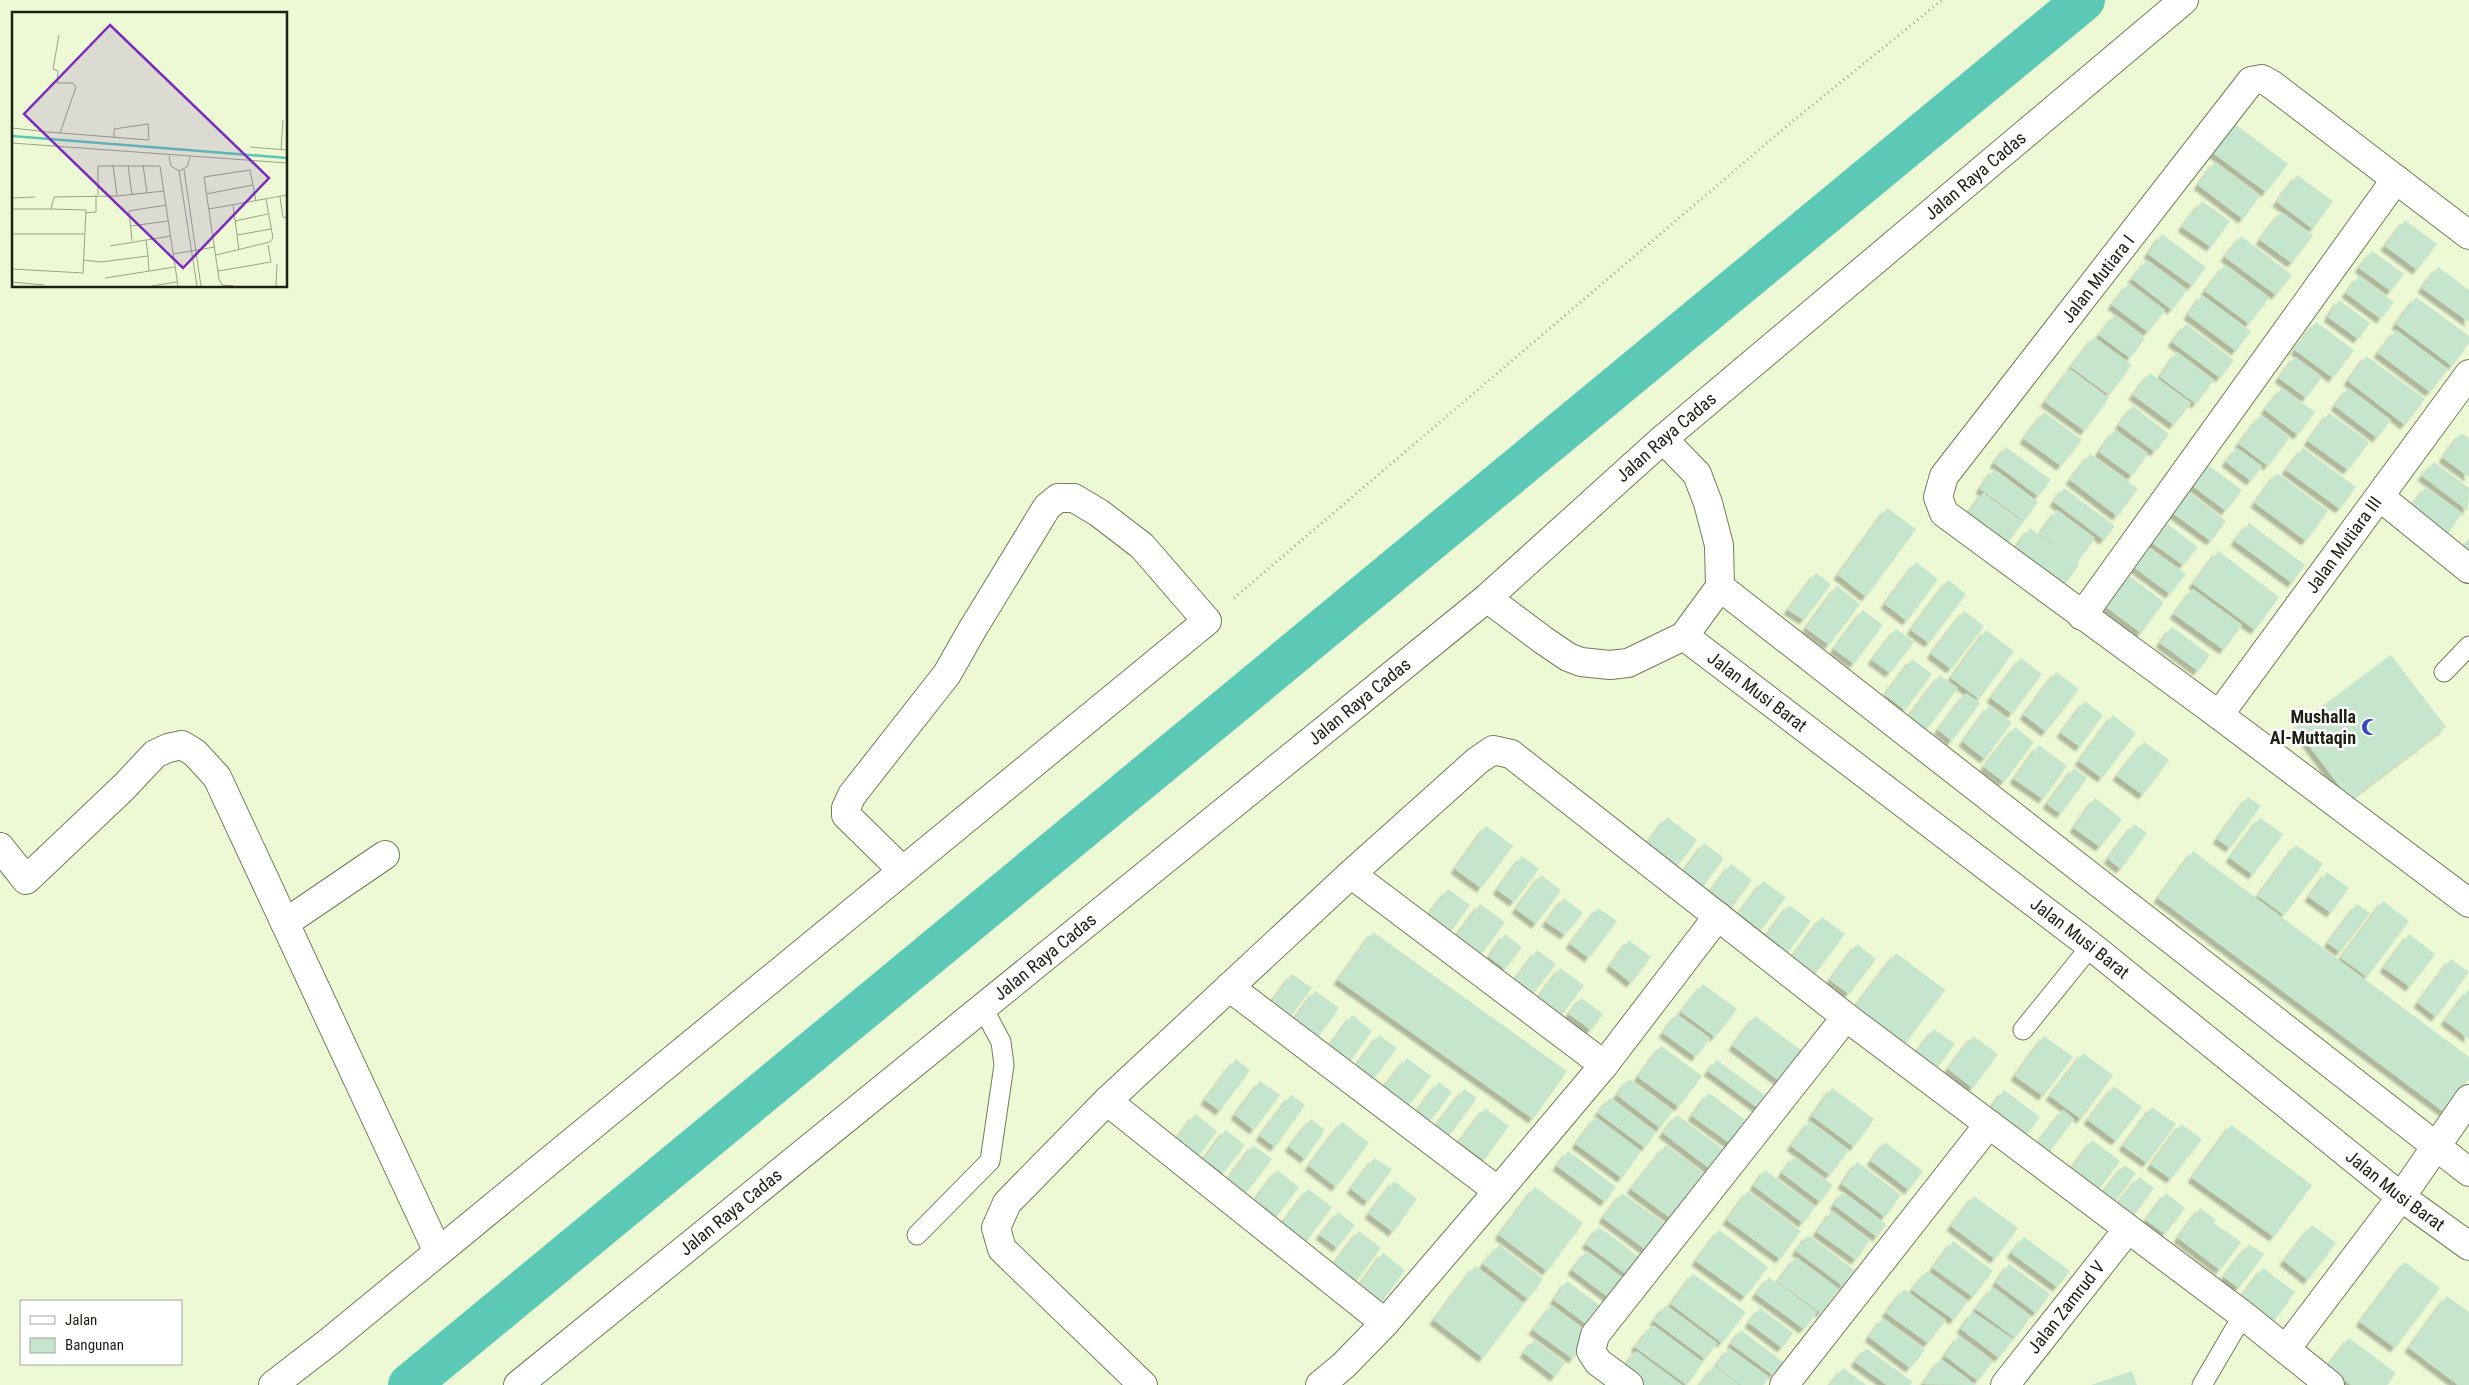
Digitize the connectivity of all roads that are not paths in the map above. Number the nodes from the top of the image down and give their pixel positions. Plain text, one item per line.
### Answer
1 (2184, 0) edge
2 (2396, 179) junction
3 (2469, 235) edge
4 (2469, 374) edge
5 (1663, 439) junction
6 (2380, 497) junction
7 (2469, 570) edge
8 (1720, 587) junction
9 (1487, 598) junction
10 (2082, 616) junction
11 (1684, 636) junction
12 (2469, 646) edge
13 (2444, 672) dead end
14 (2219, 715) junction
15 (0, 847) edge
16 (385, 855) dead end
17 (902, 870) junction
18 (1351, 874) junction
19 (2469, 903) edge
20 (1718, 916) junction
21 (284, 923) junction
22 (2091, 946) junction
23 (1229, 987) junction
24 (983, 1008) junction
25 (1846, 1017) junction
26 (2023, 1030) dead end
27 (1604, 1065) junction
28 (2469, 1099) edge
29 (1107, 1101) junction
30 (1989, 1124) junction
31 (2435, 1147) junction
32 (2469, 1172) edge
33 (1498, 1191) junction
34 (2401, 1197) junction
35 (2128, 1229) junction
36 (917, 1235) dead end
37 (2469, 1246) edge
38 (438, 1252) junction
39 (2243, 1315) junction
40 (1385, 1323) junction
41 (2286, 1349) junction
42 (273, 1385) edge
43 (518, 1385) edge
44 (1143, 1385) edge
45 (1320, 1385) edge
46 (1629, 1385) edge
47 (1784, 1385) edge
48 (2005, 1385) edge
49 (2202, 1385) edge
50 (2330, 1385) edge

1 - 5 street, Jalan Raya Cadas
2 - 3 street
2 - 10 street
2 - 10 street, Jalan Mutiara I
4 - 6 street, Jalan Mutiara III
5 - 8 street
5 - 9 street, Jalan Raya Cadas
6 - 7 street
6 - 14 street, Jalan Mutiara III
8 - 11 street
8 - 31 street
9 - 11 street
9 - 24 street, Jalan Raya Cadas
10 - 14 street
11 - 22 street, Jalan Musi Barat
12 - 13 lane
14 - 19 street
15 - 21 street
16 - 21 street
17 - 17 street
17 - 38 street
18 - 20 street
18 - 23 street
18 - 27 street
20 - 25 street
20 - 27 street
21 - 38 street
22 - 26 lane
22 - 34 street, Jalan Musi Barat
23 - 29 street
23 - 33 street
24 - 36 lane
24 - 43 street, Jalan Raya Cadas
25 - 30 street
25 - 46 street
27 - 33 street
28 - 31 street
29 - 40 street
29 - 44 street
30 - 35 street
30 - 47 street
31 - 32 street
31 - 34 street
33 - 40 street
34 - 37 street, Jalan Musi Barat
34 - 41 street
35 - 39 street
35 - 48 street, Jalan Zamrud V
38 - 42 street
39 - 41 street
39 - 49 lane
40 - 45 street
41 - 50 street

